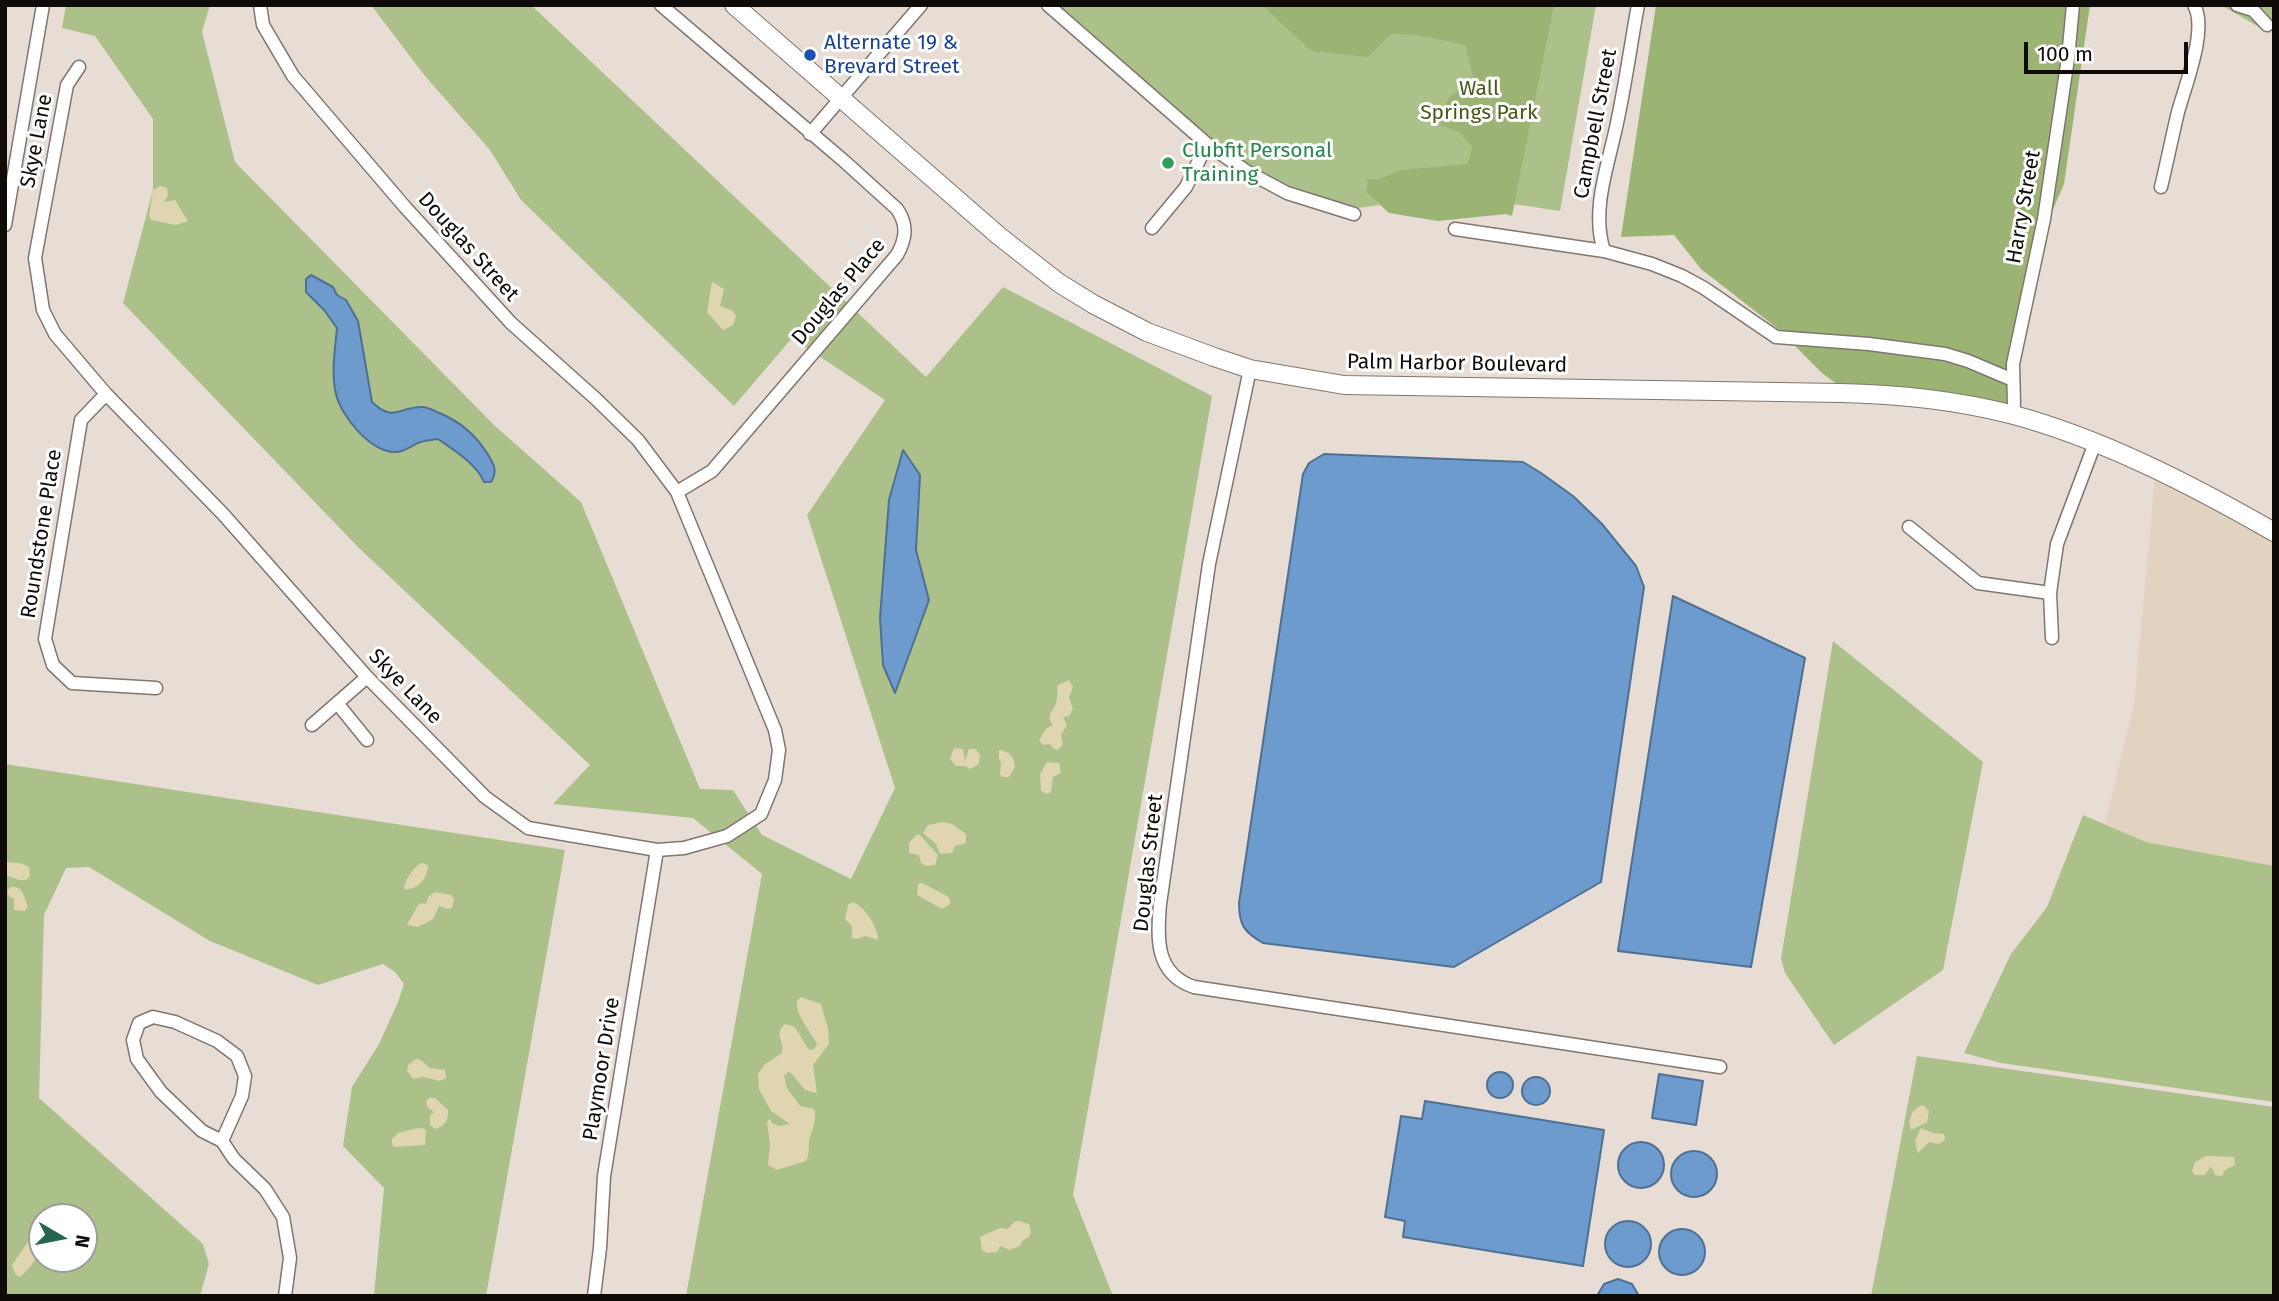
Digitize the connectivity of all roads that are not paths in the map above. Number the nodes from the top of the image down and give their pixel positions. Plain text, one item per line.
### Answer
1 (43, 5) edge
2 (260, 5) edge
3 (661, 5) edge
4 (734, 5) edge
5 (920, 5) edge
6 (1048, 5) edge
7 (1638, 5) edge
8 (2073, 5) edge
9 (2198, 5) edge
10 (2237, 5) edge
11 (2267, 25) dead end
12 (79, 67) dead end
13 (841, 97) junction
14 (810, 134) junction
15 (1207, 144) junction
16 (2161, 187) dead end
17 (1354, 214) dead end
18 (5, 225) edge
19 (1152, 228) dead end
20 (1455, 229) dead end
21 (1604, 251) junction
22 (1250, 369) junction
23 (2013, 380) junction
24 (106, 394) junction
25 (2012, 415) junction
26 (2095, 443) junction
27 (677, 492) junction
28 (1909, 527) dead end
29 (2274, 532) edge
30 (2050, 593) junction
31 (2052, 638) dead end
32 (366, 677) junction
33 (156, 688) dead end
34 (337, 703) junction
35 (312, 725) dead end
36 (367, 740) dead end
37 (657, 850) junction
38 (1720, 1068) dead end
39 (222, 1141) junction
40 (285, 1296) edge
41 (594, 1296) edge

1 - 18 street
2 - 27 street, Douglas Street
3 - 14 street, Douglas Place
4 - 13 main road, Palm Harbor Boulevard
5 - 13 street
6 - 15 street
7 - 21 street, Campbell Street
8 - 23 street, Harry Street
9 - 16 street
10 - 11 street
12 - 24 street, Skye Lane
13 - 14 street
13 - 22 main road, Palm Harbor Boulevard
14 - 27 street, Douglas Place
15 - 17 street
15 - 19 street
20 - 21 street
21 - 23 street
22 - 25 main road, Palm Harbor Boulevard
22 - 38 street, Douglas Street
23 - 25 street, Harry Street
24 - 32 street, Skye Lane
24 - 33 street, Roundstone Place
25 - 26 main road, Palm Harbor Boulevard
26 - 29 main road, Palm Harbor Boulevard
26 - 30 street
27 - 37 street, Skye Lane
28 - 30 street
30 - 31 street
32 - 34 street
32 - 37 street, Skye Lane
34 - 35 street
34 - 36 street
37 - 41 street, Playmoor Drive
39 - 39 street
39 - 40 street

